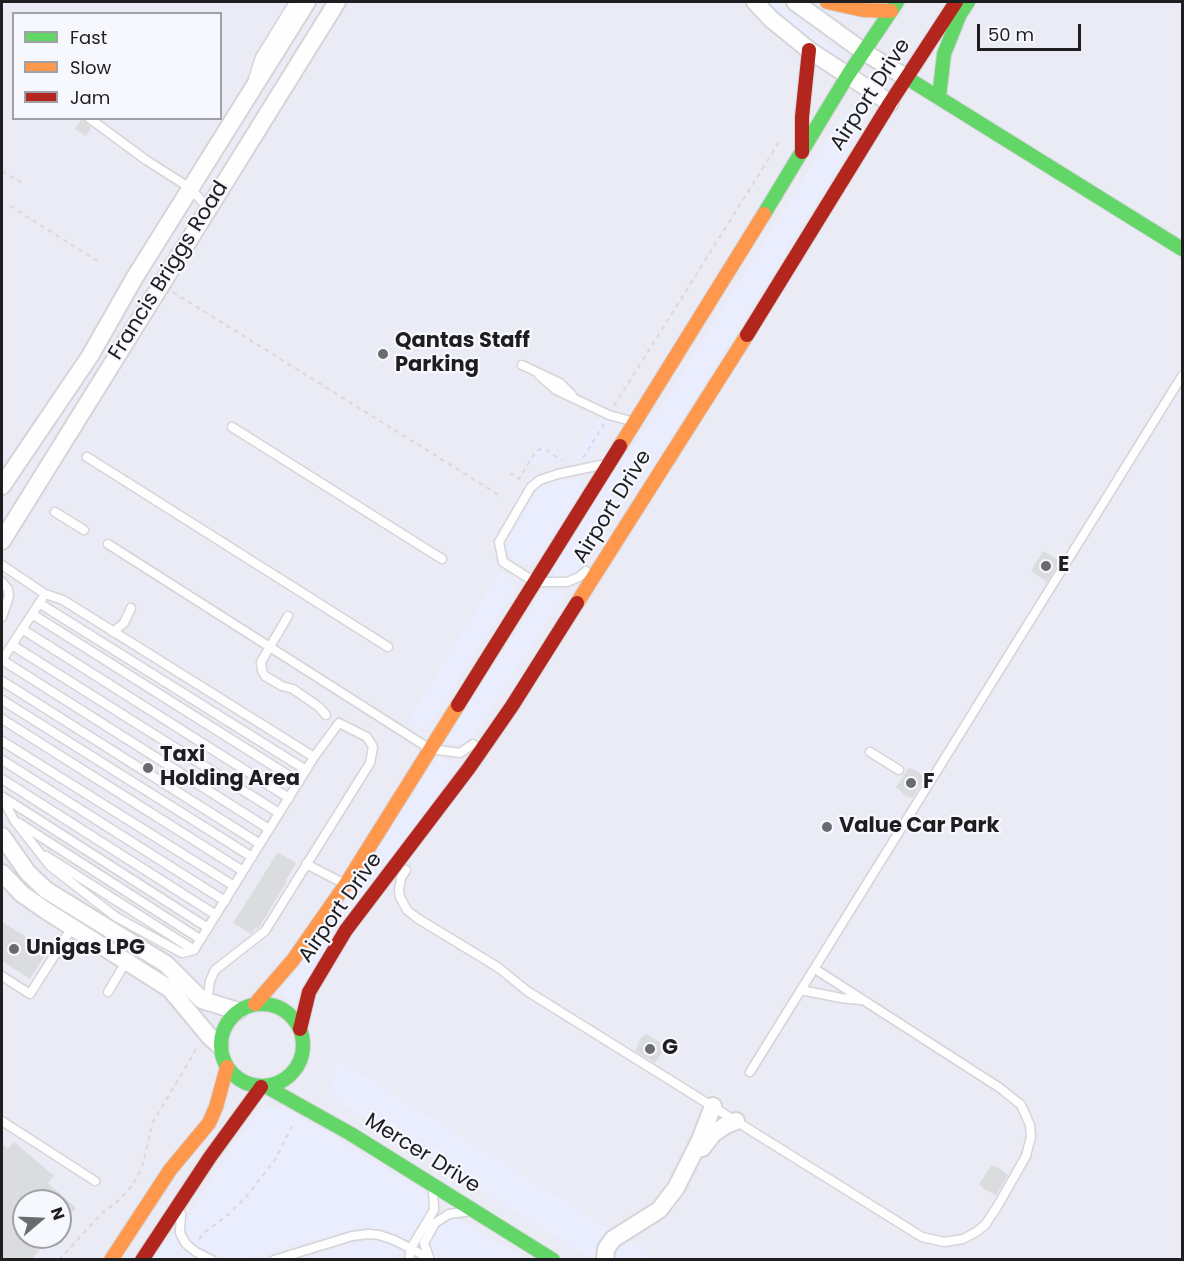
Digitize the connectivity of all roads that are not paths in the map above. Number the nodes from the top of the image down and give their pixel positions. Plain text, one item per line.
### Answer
1 (294, 2) edge
2 (306, 2) edge
3 (337, 2) edge
4 (755, 2) edge
5 (795, 2) edge
6 (827, 2) edge
7 (956, 2) edge
8 (968, 2) edge
9 (894, 6) edge
10 (809, 50) junction
11 (864, 52) junction
12 (848, 75) junction
13 (907, 78) junction
14 (939, 96) junction
15 (247, 97) junction
16 (890, 103) junction
17 (92, 120) edge
18 (802, 153) junction
19 (190, 188) junction
20 (208, 208) junction
21 (1182, 249) edge
22 (90, 356) junction
23 (522, 365) dead end
24 (1182, 376) edge
25 (634, 421) junction
26 (232, 428) dead end
27 (87, 457) dead end
28 (607, 464) junction
29 (655, 478) junction
30 (2, 486) edge
31 (2, 498) edge
32 (55, 512) dead end
33 (618, 519) dead end
34 (84, 531) dead end
35 (2, 541) edge
36 (108, 544) dead end
37 (442, 559) dead end
38 (590, 564) dead end
39 (2, 565) edge
40 (2, 582) edge
41 (535, 582) junction
42 (45, 594) junction
43 (39, 603) junction
44 (131, 608) dead end
45 (32, 614) junction
46 (288, 616) dead end
47 (2, 617) edge
48 (22, 629) junction
49 (113, 632) junction
50 (12, 645) junction
51 (269, 647) junction
52 (388, 647) dead end
53 (545, 656) junction
54 (2, 660) edge
55 (2, 681) edge
56 (507, 695) dead end
57 (2, 700) edge
58 (326, 715) dead end
59 (2, 719) edge
60 (480, 734) dead end
61 (2, 741) edge
62 (430, 749) junction
63 (870, 752) dead end
64 (314, 757) junction
65 (2, 760) edge
66 (469, 768) junction
67 (306, 770) junction
68 (899, 770) dead end
69 (2, 779) edge
70 (299, 782) junction
71 (2, 796) edge
72 (289, 798) junction
73 (279, 813) junction
74 (443, 819) dead end
75 (14, 820) junction
76 (269, 830) junction
77 (2, 836) edge
78 (260, 844) junction
79 (35, 850) junction
80 (252, 857) junction
81 (306, 864) junction
82 (409, 867) dead end
83 (243, 871) junction
84 (2, 873) edge
85 (346, 885) junction
86 (234, 886) junction
87 (225, 901) junction
88 (81, 913) junction
89 (216, 915) junction
90 (72, 928) junction
91 (208, 928) junction
92 (200, 939) junction
93 (194, 950) junction
94 (126, 962) junction
95 (815, 969) junction
96 (2, 976) edge
97 (801, 990) junction
98 (108, 992) dead end
99 (861, 1000) junction
100 (207, 1003) junction
101 (255, 1004) junction
102 (238, 1011) junction
103 (300, 1029) junction
104 (220, 1046) junction
105 (227, 1067) junction
106 (750, 1072) dead end
107 (264, 1087) junction
108 (713, 1106) junction
109 (2, 1121) edge
110 (736, 1121) junction
111 (691, 1160) junction
112 (95, 1181) dead end
113 (431, 1184) junction
114 (186, 1193) junction
115 (474, 1211) junction
116 (411, 1248) junction
117 (430, 1259) edge
118 (111, 1260) edge
119 (142, 1260) edge
120 (212, 1260) edge
121 (274, 1260) edge
122 (409, 1260) edge
123 (553, 1260) edge
124 (605, 1260) edge

1 - 15 lane
2 - 15 street, Francis Briggs Road
3 - 20 street, Francis Briggs Road
4 - 10 street
5 - 11 street
6 - 9 main road
7 - 13 main road, Airport Drive
8 - 14 main road
9 - 11 main road, Airport Drive
10 - 12 street
10 - 18 main road
11 - 12 main road, Airport Drive
11 - 13 street
12 - 16 street
12 - 18 main road, Airport Drive
13 - 14 main road
13 - 16 main road, Airport Drive
14 - 21 main road
15 - 19 street, Francis Briggs Road
16 - 29 main road, Airport Drive
17 - 19 lane
18 - 25 main road, Airport Drive
19 - 20 lane
19 - 22 street, Francis Briggs Road
20 - 35 street, Francis Briggs Road
22 - 30 street, Francis Briggs Road
22 - 31 lane
23 - 25 lane
24 - 95 lane
25 - 28 main road, Airport Drive
26 - 37 lane
27 - 52 lane
28 - 41 main road, Airport Drive
28 - 41 lane
29 - 33 lane
29 - 53 main road, Airport Drive
32 - 34 lane
36 - 51 lane
38 - 41 lane
39 - 42 lane
40 - 47 lane
41 - 62 main road, Airport Drive
42 - 43 lane
42 - 49 lane
43 - 45 lane
43 - 67 lane
44 - 49 lane
45 - 48 lane
45 - 70 lane
46 - 51 lane
48 - 50 lane
48 - 72 lane
49 - 64 lane
50 - 54 lane
50 - 73 lane
51 - 58 lane
51 - 62 lane
53 - 56 lane
53 - 66 main road, Airport Drive
54 - 76 lane
55 - 78 lane
57 - 80 lane
59 - 83 lane
60 - 62 lane
61 - 86 lane
62 - 85 main road, Airport Drive
63 - 68 lane
64 - 67 lane
64 - 81 lane
65 - 87 lane
66 - 74 lane
66 - 103 main road, Airport Drive
67 - 70 lane
69 - 89 lane
70 - 72 lane
71 - 75 lane
71 - 91 lane
72 - 73 lane
73 - 76 lane
75 - 79 lane
75 - 92 lane
76 - 78 lane
77 - 88 street
78 - 80 lane
79 - 93 lane
79 - 93 lane
80 - 83 lane
81 - 85 lane
81 - 100 lane
82 - 108 lane
83 - 86 lane
84 - 90 street
85 - 101 main road, Airport Drive
86 - 87 lane
87 - 89 lane
88 - 90 lane
88 - 100 street
89 - 91 lane
90 - 94 street
90 - 96 lane
91 - 92 lane
92 - 93 lane
94 - 98 lane
94 - 104 street
95 - 97 lane
95 - 99 lane
97 - 99 lane
97 - 106 lane
99 - 110 lane
100 - 102 street
101 - 102 main road
101 - 103 main road
102 - 104 main road
103 - 107 main road
104 - 105 main road
105 - 107 main road
105 - 118 main road
107 - 113 main road, Mercer Drive
107 - 114 main road
108 - 110 lane
108 - 111 street
109 - 112 lane
110 - 111 street
111 - 124 street
113 - 115 main road, Mercer Drive
113 - 116 lane
114 - 119 main road
114 - 120 lane
115 - 117 lane
115 - 123 main road, Mercer Drive
116 - 117 lane
116 - 121 lane
116 - 122 lane

